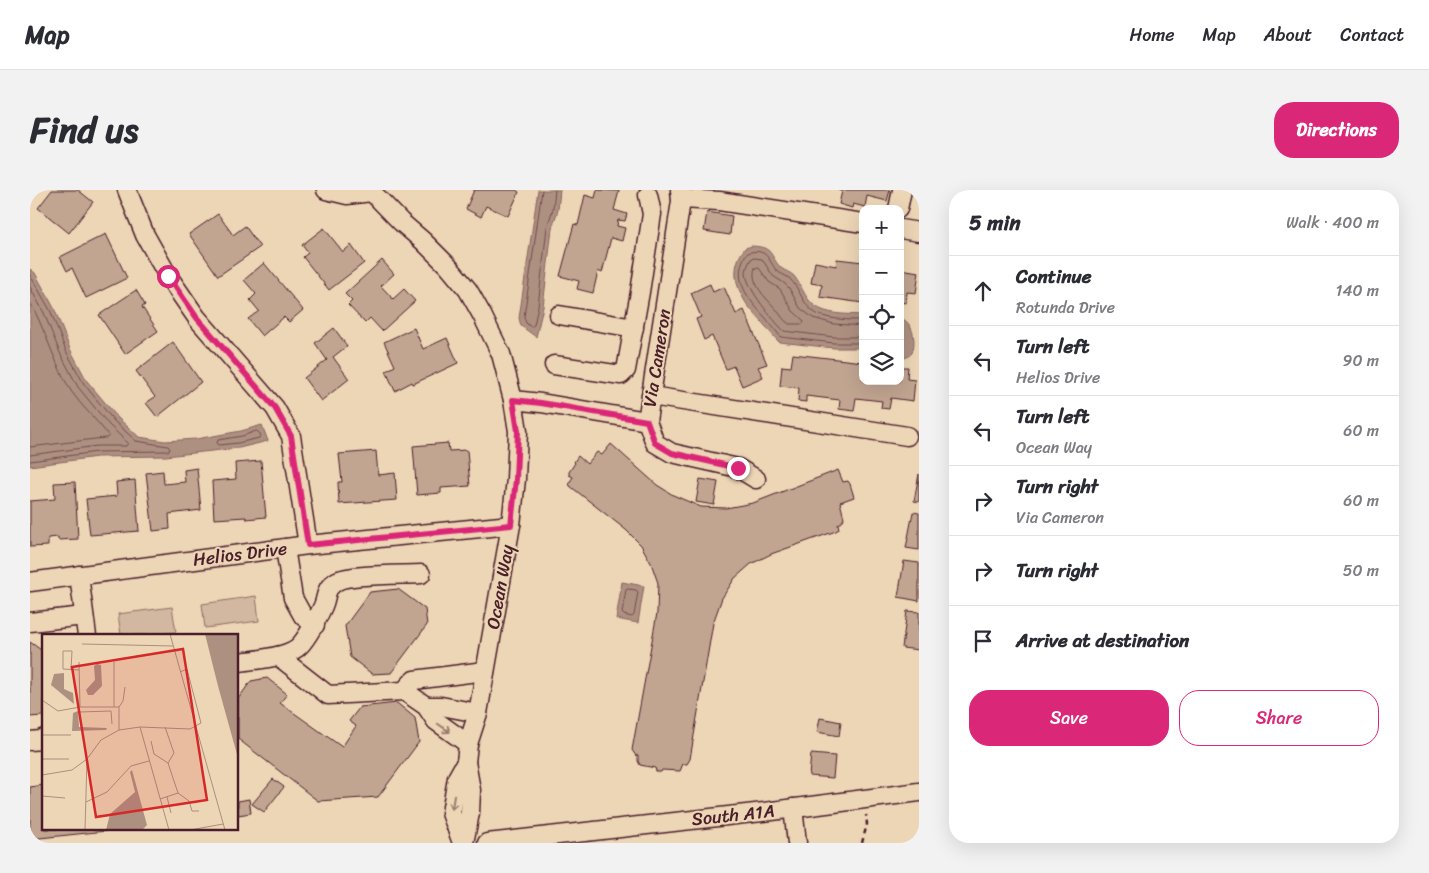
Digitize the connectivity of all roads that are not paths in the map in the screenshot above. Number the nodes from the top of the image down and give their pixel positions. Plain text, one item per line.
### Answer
1 (127, 190) edge
2 (326, 190) edge
3 (902, 190) edge
4 (371, 191) edge
5 (648, 195) dead end
6 (680, 195) edge
7 (899, 205) edge
8 (859, 222) edge
9 (904, 230) edge
10 (919, 232) edge
11 (640, 292) junction
12 (667, 296) junction
13 (559, 315) dead end
14 (634, 328) junction
15 (554, 365) dead end
16 (651, 396) junction
17 (513, 400) junction
18 (647, 421) junction
19 (907, 436) dead end
20 (756, 479) dead end
21 (511, 525) junction
22 (308, 545) junction
23 (285, 548) junction
24 (421, 574) dead end
25 (79, 575) junction
26 (30, 582) edge
27 (84, 616) junction
28 (30, 622) edge
29 (315, 625) junction
30 (86, 634) edge
31 (278, 656) junction
32 (239, 662) edge
33 (485, 671) junction
34 (404, 691) junction
35 (426, 706) junction
36 (478, 713) junction
37 (467, 753) junction
38 (919, 792) edge
39 (792, 808) junction
40 (463, 843) edge
41 (487, 843) edge
42 (797, 843) edge

1 - 22 street
2 - 4 street
3 - 7 street
4 - 17 street, Ocean Way
5 - 11 street
6 - 8 street
6 - 12 street, Via Cameron
9 - 10 street
11 - 12 street
11 - 14 street
12 - 16 street, Via Cameron
13 - 14 street
14 - 15 street
16 - 18 street, Via Cameron
16 - 19 street
17 - 18 street, Via Cameron
17 - 21 street, Ocean Way
18 - 20 street
21 - 22 street, Helios Drive
21 - 33 street, Ocean Way
22 - 23 street, Helios Drive
23 - 25 street, Helios Drive
23 - 29 street
24 - 29 street
25 - 26 street, Helios Drive
25 - 27 street
27 - 28 street
27 - 30 street
29 - 31 street
31 - 32 street
31 - 34 street
33 - 34 street
33 - 36 street, Ocean Way
34 - 35 street
35 - 36 street
35 -> 37 street
36 - 37 street, Ocean Way
37 - 40 street, Ocean Way
38 - 39 street, South A1A
39 - 41 street, South A1A
39 - 42 street

